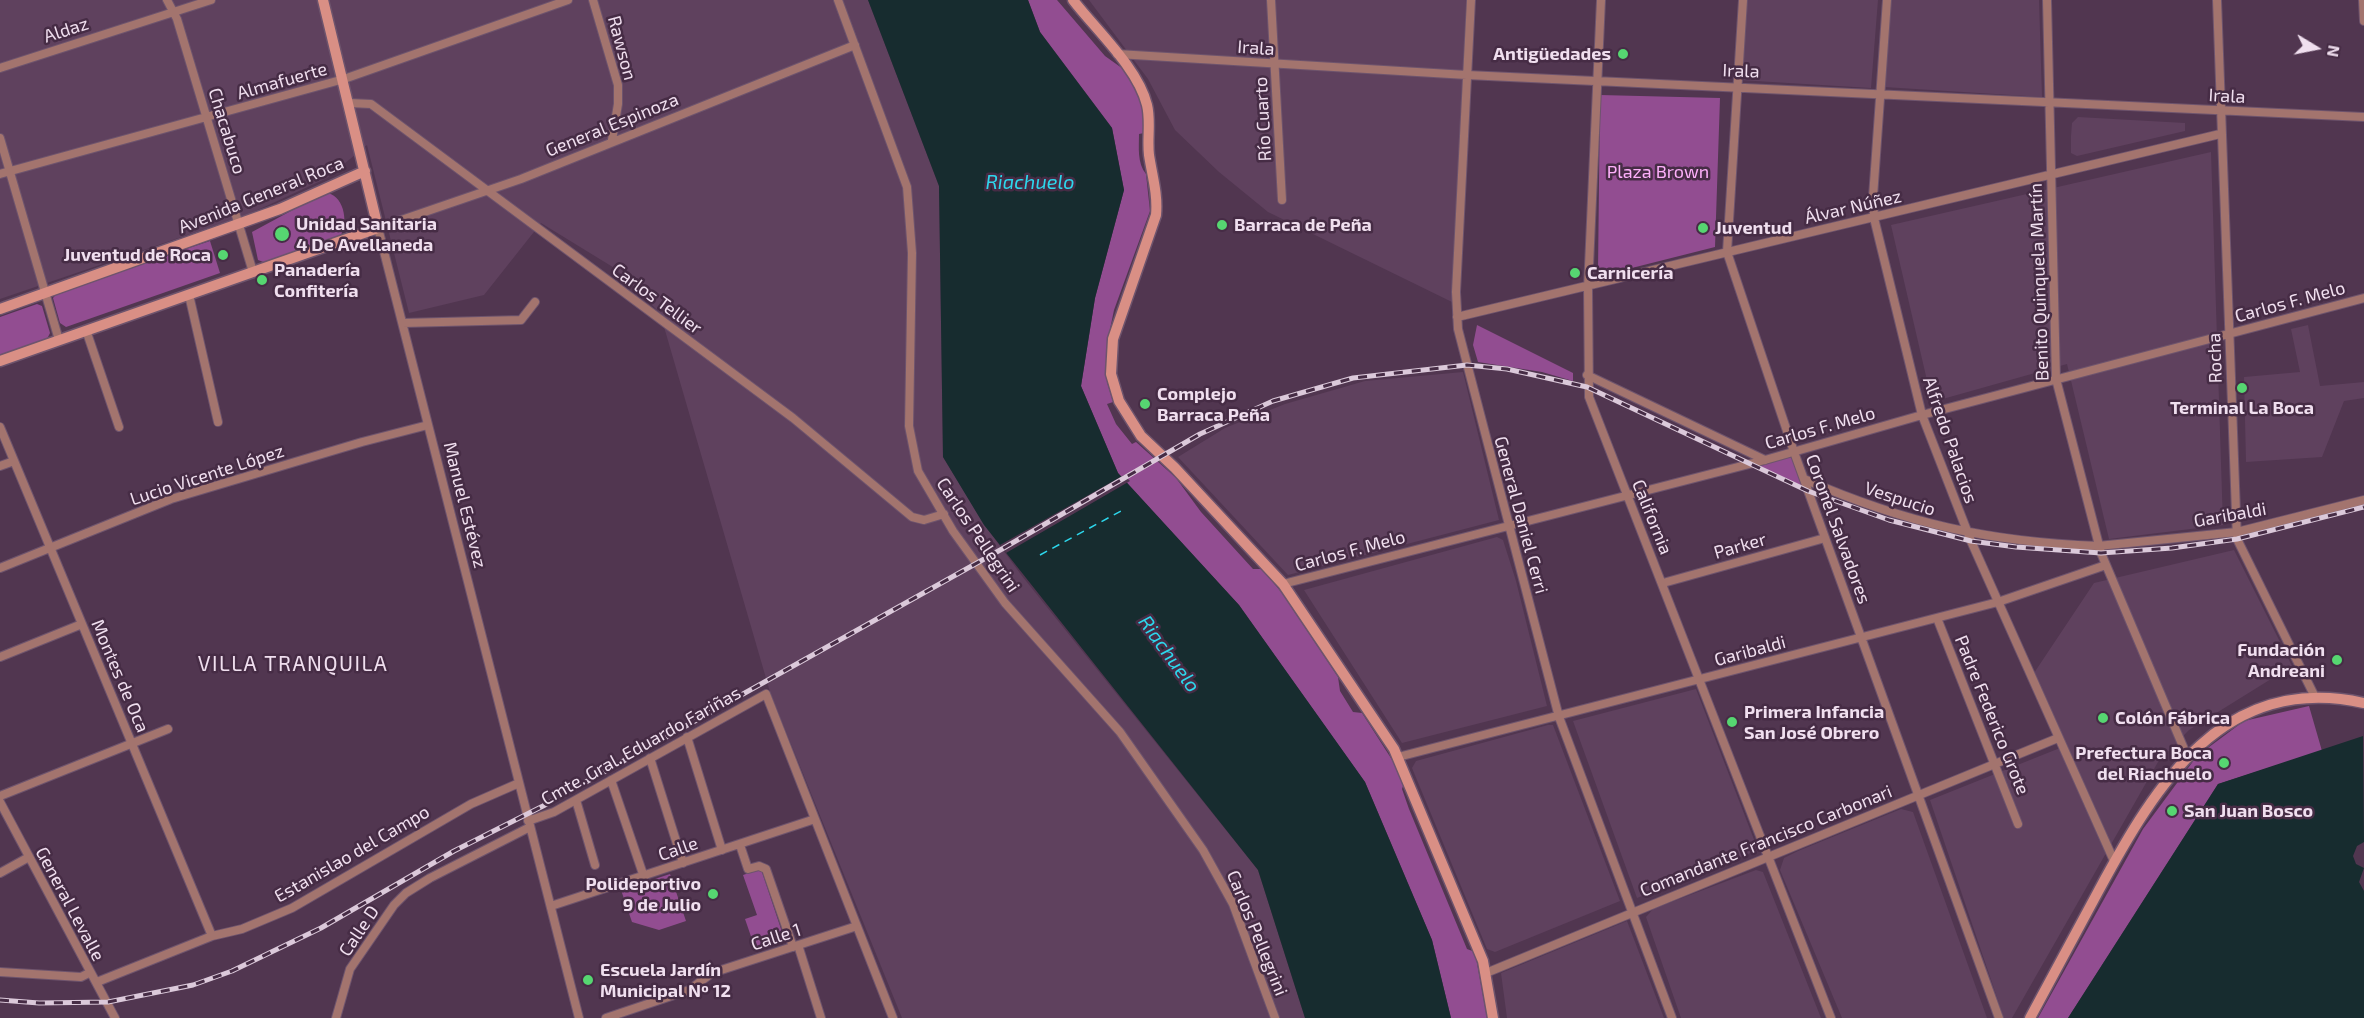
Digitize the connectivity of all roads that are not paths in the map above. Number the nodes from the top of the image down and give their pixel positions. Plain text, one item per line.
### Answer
1 (167, 0) edge
2 (211, 0) edge
3 (323, 0) edge
4 (568, 0) edge
5 (593, 0) edge
6 (838, 0) edge
7 (1073, 0) edge
8 (1271, 0) edge
9 (1471, 0) edge
10 (1601, 0) edge
11 (1743, 0) edge
12 (1887, 0) edge
13 (2047, 0) edge
14 (2217, 0) edge
15 (2363, 0) edge
16 (173, 10) junction
17 (2364, 21) edge
18 (855, 45) junction
19 (1117, 54) junction
20 (1276, 64) junction
21 (0, 68) edge
22 (1467, 75) junction
23 (344, 79) junction
24 (1597, 81) junction
25 (1737, 86) junction
26 (1880, 93) junction
27 (350, 103) junction
28 (2049, 103) junction
29 (2220, 111) junction
30 (2364, 117) edge
31 (207, 118) junction
32 (2220, 134) junction
33 (0, 138) edge
34 (612, 141) junction
35 (10, 171) junction
36 (365, 171) junction
37 (0, 174) edge
38 (2050, 176) junction
39 (486, 192) junction
40 (1282, 200) dead end
41 (1874, 218) junction
42 (239, 225) junction
43 (378, 228) junction
44 (1727, 252) junction
45 (254, 272) junction
46 (1588, 288) junction
47 (44, 293) junction
48 (189, 295) junction
49 (2364, 298) edge
50 (535, 302) dead end
51 (0, 309) edge
52 (1457, 317) junction
53 (403, 323) junction
54 (86, 330) junction
55 (2229, 334) junction
56 (59, 340) junction
57 (0, 361) edge
58 (1587, 375) junction
59 (2056, 379) junction
60 (1922, 415) junction
61 (218, 422) dead end
62 (428, 425) junction
63 (0, 427) edge
64 (119, 427) dead end
65 (1794, 452) junction
66 (1765, 460) junction
67 (14, 461) junction
68 (0, 466) edge
69 (1804, 479) junction
70 (1628, 495) junction
71 (2364, 500) edge
72 (944, 514) junction
73 (1508, 526) junction
74 (2237, 532) junction
75 (1968, 534) junction
76 (1825, 538) junction
77 (2098, 546) junction
78 (51, 547) junction
79 (2106, 565) junction
80 (0, 568) edge
81 (1663, 583) junction
82 (1283, 584) junction
83 (1998, 602) junction
84 (1937, 618) junction
85 (82, 624) junction
86 (1861, 638) junction
87 (0, 657) edge
88 (1700, 680) junction
89 (2314, 697) junction
90 (2364, 703) edge
91 (1559, 717) junction
92 (168, 729) dead end
93 (687, 737) junction
94 (2058, 738) junction
95 (132, 744) junction
96 (1398, 756) junction
97 (2187, 756) junction
98 (650, 758) junction
99 (1995, 763) junction
100 (611, 780) junction
101 (519, 783) junction
102 (0, 796) edge
103 (1917, 796) junction
104 (576, 800) junction
105 (0, 802) edge
106 (815, 819) junction
107 (529, 824) junction
108 (2018, 824) dead end
109 (740, 845) junction
110 (722, 850) junction
111 (1768, 856) junction
112 (29, 857) junction
113 (2114, 861) junction
114 (683, 863) junction
115 (595, 865) dead end
116 (0, 873) edge
117 (644, 877) junction
118 (430, 878) joint
119 (551, 906) junction
120 (1633, 912) junction
121 (857, 926) junction
122 (212, 936) junction
123 (796, 946) junction
124 (0, 972) edge
125 (89, 973) junction
126 (1486, 973) junction
127 (97, 981) junction
128 (115, 1018) edge
129 (336, 1018) edge
130 (579, 1018) edge
131 (606, 1018) edge
132 (821, 1018) edge
133 (893, 1018) edge
134 (1275, 1018) edge
135 (1493, 1018) edge
136 (1672, 1018) edge
137 (1832, 1018) edge
138 (1999, 1018) edge
139 (2030, 1018) edge

1 - 16 street, Chacabuco
2 - 16 street, Aldaz
3 - 23 main road, Manuel Estévez
4 - 23 street, Almafuerte
5 - 34 street, Rawson
6 - 18 street, Carlos Pellegrini
7 - 19 main road
8 - 20 street, Río Cuarto
9 - 22 street, General Daniel Cerri
10 - 24 street, California
11 - 25 street, Coronel Salvadores
12 - 26 street, Alfredo Palacios
13 - 28 street, Benito Quinquela Martín
14 - 29 street, Rocha
15 - 17 street
16 - 21 street, Aldaz
16 - 31 street, Chacabuco
18 - 34 street, General Espinoza
18 - 72 street, Carlos Pellegrini
19 - 20 street, Irala
19 - 82 main road
20 - 22 street, Irala
20 - 40 street, Río Cuarto
22 - 24 street, Irala
22 - 52 street, General Daniel Cerri
23 - 27 main road, Manuel Estévez
23 - 31 street, Almafuerte
24 - 25 street, Irala
24 - 46 street, California
25 - 26 street, Irala
25 - 44 street, Coronel Salvadores
26 - 28 street, Irala
26 - 41 street, Alfredo Palacios
27 - 36 main road, Manuel Estévez
27 - 39 street, Carlos Tellier
28 - 29 street, Irala
28 - 38 street, Benito Quinquela Martín
29 - 30 street, Irala
29 - 32 street, Rocha
31 - 35 street, Almafuerte
31 - 42 street, Chacabuco
32 - 38 street, Álvar Núñez
32 - 55 street, Rocha
33 - 35 street
34 - 39 street, General Espinoza
35 - 37 street, Almafuerte
35 - 47 street
36 - 42 main road, Avenida General Roca
36 - 43 main road, Manuel Estévez
38 - 41 street, Álvar Núñez
38 - 59 street, Benito Quinquela Martín
39 - 43 street, General Espinoza
39 - 72 street, Carlos Tellier
41 - 44 street, Álvar Núñez
41 - 60 street, Alfredo Palacios
42 - 45 street, Chacabuco
42 - 47 main road, Avenida General Roca
43 - 45 main road
43 - 53 street, Manuel Estévez
44 - 46 street, Álvar Núñez
44 - 65 street, Coronel Salvadores
45 - 48 main road
46 - 52 street, Álvar Núñez
46 - 58 street, California
47 - 51 main road, Avenida General Roca
47 - 56 street
48 - 54 main road
48 - 61 street
49 - 55 street, Carlos F. Melo
50 - 53 street
52 - 73 street, General Daniel Cerri
53 - 62 street, Manuel Estévez
54 - 56 main road
54 - 64 street
55 - 59 street, Carlos F. Melo
55 - 74 street, Rocha
56 - 57 main road
58 - 66 street
58 - 70 street, California
59 - 60 street, Carlos F. Melo
59 - 77 street, Benito Quinquela Martín
60 - 65 street, Carlos F. Melo
60 - 75 street, Alfredo Palacios
62 - 78 street, Lucio Vicente López
62 - 101 street, Manuel Estévez
63 - 67 street, Montes de Oca
65 - 66 street, Carlos F. Melo
65 - 69 street, Coronel Salvadores
66 - 70 street, Carlos F. Melo
67 - 68 street
67 - 78 street, Montes de Oca
69 - 75 street, Vespucio
69 - 76 street, Coronel Salvadores
70 - 73 street, Carlos F. Melo
70 - 81 street, California
71 - 74 street, Garibaldi
72 - 134 street, Carlos Pellegrini
73 - 82 street, Carlos F. Melo
73 - 91 street, General Daniel Cerri
74 - 77 street, Garibaldi
74 - 89 street, Rocha
75 - 77 street, Vespucio
75 - 83 street, Alfredo Palacios
76 - 81 street, Parker
76 - 86 street, Coronel Salvadores
77 - 79 street, Benito Quinquela Martín
78 - 80 street, Lucio Vicente López
78 - 85 street, Montes de Oca
79 - 83 street, Garibaldi
79 - 97 street, Benito Quinquela Martín
81 - 88 street, California
82 - 96 main road
83 - 84 street, Garibaldi
83 - 94 street, Alfredo Palacios
84 - 86 street, Garibaldi
84 - 99 street, Padre Federico Grote
85 - 87 street
85 - 95 street, Montes de Oca
86 - 88 street, Garibaldi
86 - 103 street, Coronel Salvadores
88 - 91 street, Garibaldi
88 - 111 street, California
89 - 90 main road
89 - 97 main road
91 - 96 street, Garibaldi
91 - 120 street, General Daniel Cerri
92 - 95 street
93 - 98 street, Cmte. Gral. Eduardo Fariñas
93 - 106 street, Cmte. Gral. Eduardo Fariñas
93 - 110 street
94 - 99 street, Comandante Francisco Carbonari
94 - 113 street, Alfredo Palacios
95 - 102 street
95 - 122 street, Montes de Oca
96 - 126 main road
97 - 113 main road
98 - 100 street, Cmte. Gral. Eduardo Fariñas
98 - 114 street
99 - 103 street, Comandante Francisco Carbonari
99 - 108 street, Padre Federico Grote
100 - 104 street, Cmte. Gral. Eduardo Fariñas
100 - 117 street
101 - 107 street, Manuel Estévez
101 - 122 street, Estanislao del Campo
103 - 111 street, Comandante Francisco Carbonari
103 - 138 street, Coronel Salvadores
104 - 107 street, Cmte. Gral. Eduardo Fariñas
104 - 115 street
105 - 112 street, General Levalle
106 - 109 street, Calle
106 - 121 street
107 - 118 street, Cmte. Gral. Eduardo Fariñas
107 - 119 street, Manuel Estévez
109 - 110 street, Calle
109 - 123 street
110 - 114 street, Calle
111 - 120 street, Comandante Francisco Carbonari
111 - 137 street, California
112 - 116 street
112 - 125 street, General Levalle
113 - 139 main road
114 - 117 street, Calle
117 - 119 street, Calle
118 - 129 street, Calle D
119 - 130 street, Manuel Estévez
120 - 126 street, Comandante Francisco Carbonari
120 - 136 street, General Daniel Cerri
121 - 123 street, Calle 1
121 - 133 street
122 - 127 street, Estanislao del Campo
123 - 131 street, Calle 1
123 - 132 street
124 - 125 street
125 - 127 street, General Levalle
126 - 135 main road
127 - 128 street, General Levalle

